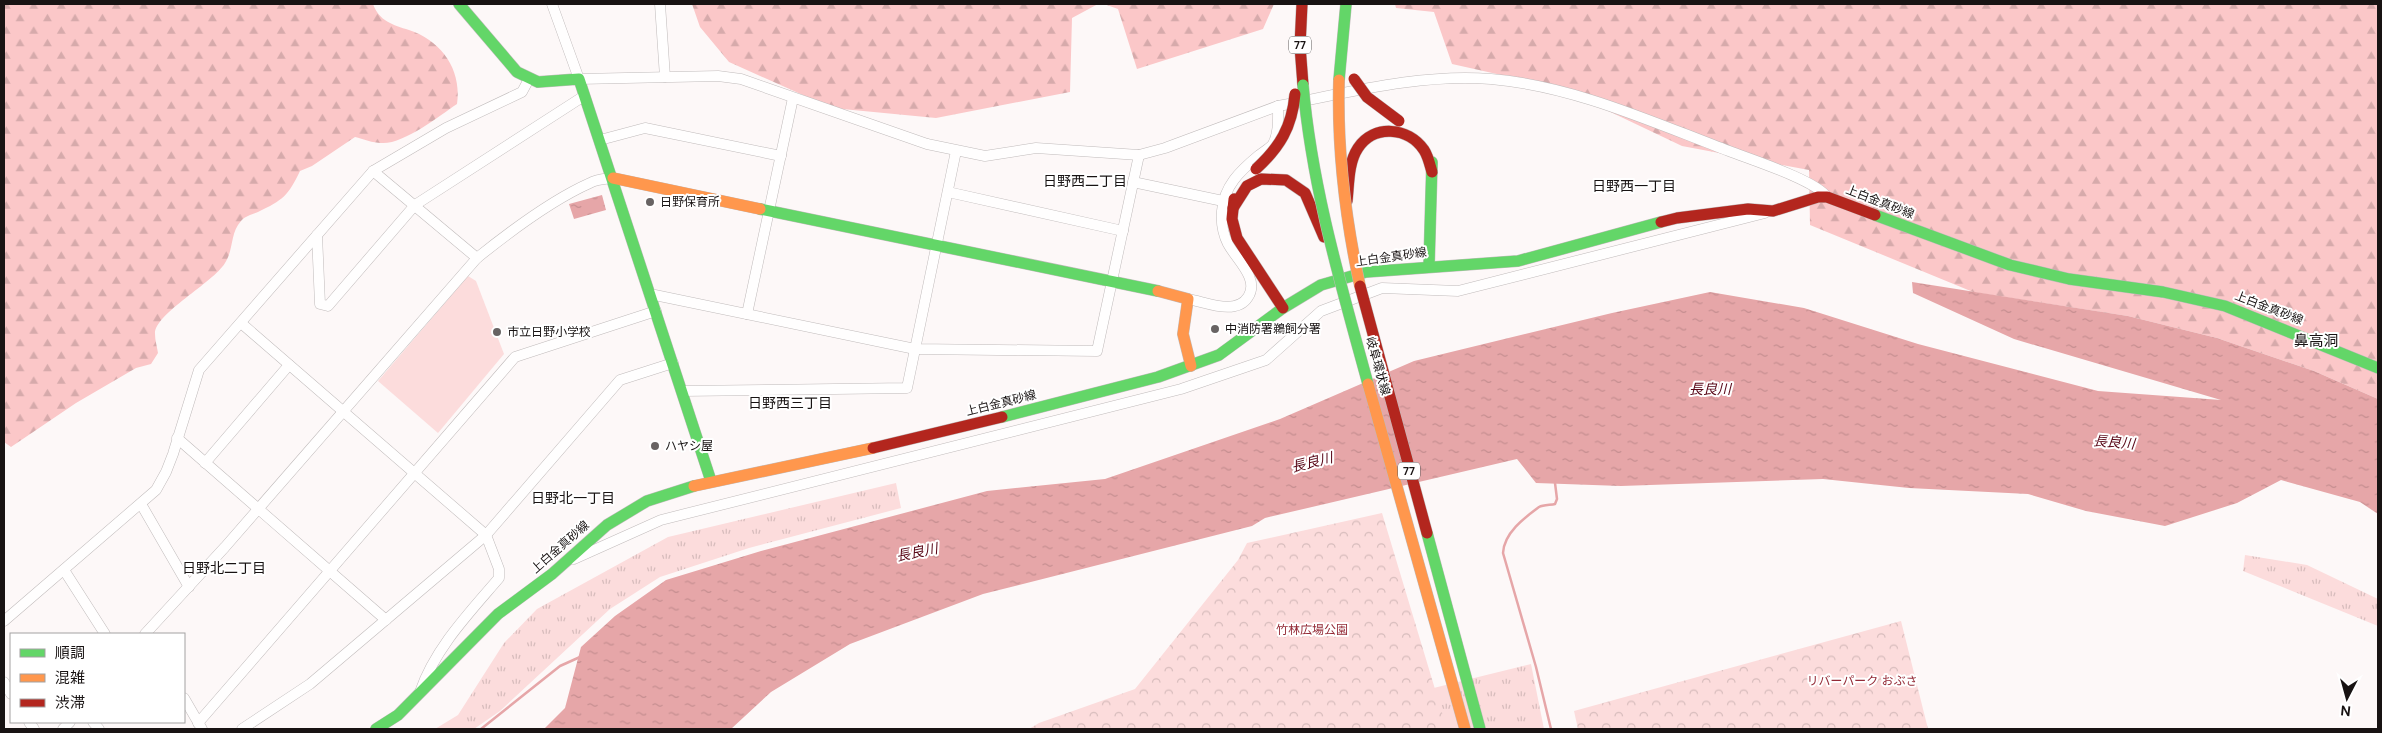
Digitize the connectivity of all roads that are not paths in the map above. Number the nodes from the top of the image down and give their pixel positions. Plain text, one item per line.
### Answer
1 (459, 4) edge
2 (552, 4) edge
3 (660, 4) edge
4 (1302, 4) edge
5 (1348, 4) edge
6 (665, 78) junction
7 (529, 79) junction
8 (579, 79) junction
9 (1299, 86) junction
10 (584, 96) junction
11 (794, 98) junction
12 (1278, 106) junction
13 (1399, 126) junction
14 (600, 140) junction
15 (956, 151) junction
16 (1139, 155) junction
17 (781, 156) junction
18 (373, 171) junction
19 (1258, 174) junction
20 (613, 178) junction
21 (1133, 182) junction
22 (948, 192) junction
23 (1827, 197) junction
24 (1223, 201) junction
25 (415, 205) junction
26 (769, 211) junction
27 (1346, 211) junction
28 (1773, 211) junction
29 (1123, 231) junction
30 (317, 235) junction
31 (936, 246) junction
32 (477, 258) junction
33 (1429, 266) junction
34 (1339, 271) junction
35 (1112, 282) junction
36 (650, 294) junction
37 (1188, 299) junction
38 (1283, 308) junction
39 (656, 311) junction
40 (747, 314) junction
41 (240, 323) junction
42 (915, 349) junction
43 (673, 363) junction
44 (289, 365) junction
45 (1191, 366) junction
46 (2378, 368) edge
47 (682, 391) junction
48 (342, 411) junction
49 (177, 438) junction
50 (204, 463) junction
51 (414, 473) junction
52 (711, 481) junction
53 (140, 504) junction
54 (257, 508) junction
55 (486, 536) junction
56 (562, 564) junction
57 (64, 570) junction
58 (329, 572) junction
59 (189, 587) junction
60 (386, 620) junction
61 (4, 621) edge
62 (104, 633) edge
63 (147, 633) edge
64 (419, 695) junction
65 (185, 700) edge
66 (200, 726) edge
67 (242, 729) edge
68 (376, 729) edge
69 (1465, 729) edge
70 (1480, 729) edge

1 - 7 main road
2 - 8 street
3 - 6 street
4 - 9 main road, 岐阜環状線 / 77
5 - 13 main road, 77, bridge
5 - 27 main road, 岐阜環状線 / 77, bridge
6 - 8 street
6 - 11 street
7 - 8 main road
7 - 18 street
8 - 10 main road
9 - 19 main road, 77, bridge
9 - 34 main road, 岐阜環状線 / 77, bridge
10 - 14 main road
10 - 25 street
11 - 15 street
11 - 17 street
12 - 16 street
12 - 23 street
12 - 24 street
13 - 27 main road, 77, bridge
13 - 33 main road, 77
14 - 17 street
14 - 20 main road
15 - 16 street
15 - 22 street
16 - 21 street
17 - 26 street
18 - 25 street
18 - 30 street
19 - 34 main road, 77, bridge
19 - 38 main road, 77
20 - 26 main road
20 - 32 street
20 - 36 main road
21 - 24 street
21 - 29 street
22 - 29 street
22 - 31 street
23 - 28 main road, 上白金真砂線
23 - 46 main road, 上白金真砂線
24 - 37 street
25 - 30 street
25 - 32 street
26 - 31 main road
26 - 40 street
27 - 70 main road, 岐阜環状線 / 77, bridge
28 - 33 main road, 上白金真砂線
28 - 56 street
29 - 35 street
30 - 41 street
31 - 35 main road
31 - 42 street
32 - 48 street
33 - 38 main road, 上白金真砂線
34 - 69 main road, 岐阜環状線 / 77, bridge
35 - 37 main road
35 - 42 street
36 - 39 main road
36 - 40 street
37 - 45 main road
38 - 45 main road, 上白金真砂線
39 - 43 main road
39 - 51 street
40 - 42 street
41 - 44 street
41 - 49 street
42 - 47 street
43 - 47 main road
43 - 55 street
44 - 48 street
44 - 50 street
45 - 52 main road, 上白金真砂線
47 - 52 main road
48 - 51 street
48 - 54 street
49 - 50 street
49 - 53 street
50 - 54 street
51 - 55 street
51 - 58 street
52 - 56 main road, 上白金真砂線
53 - 57 street
53 - 59 street
54 - 58 street
54 - 59 street
55 - 60 street
55 - 64 street
56 - 64 main road, 上白金真砂線
57 - 61 street
57 - 62 street
58 - 60 street
58 - 66 street
59 - 63 street
60 - 67 street
64 - 68 main road, 上白金真砂線
65 - 66 street

